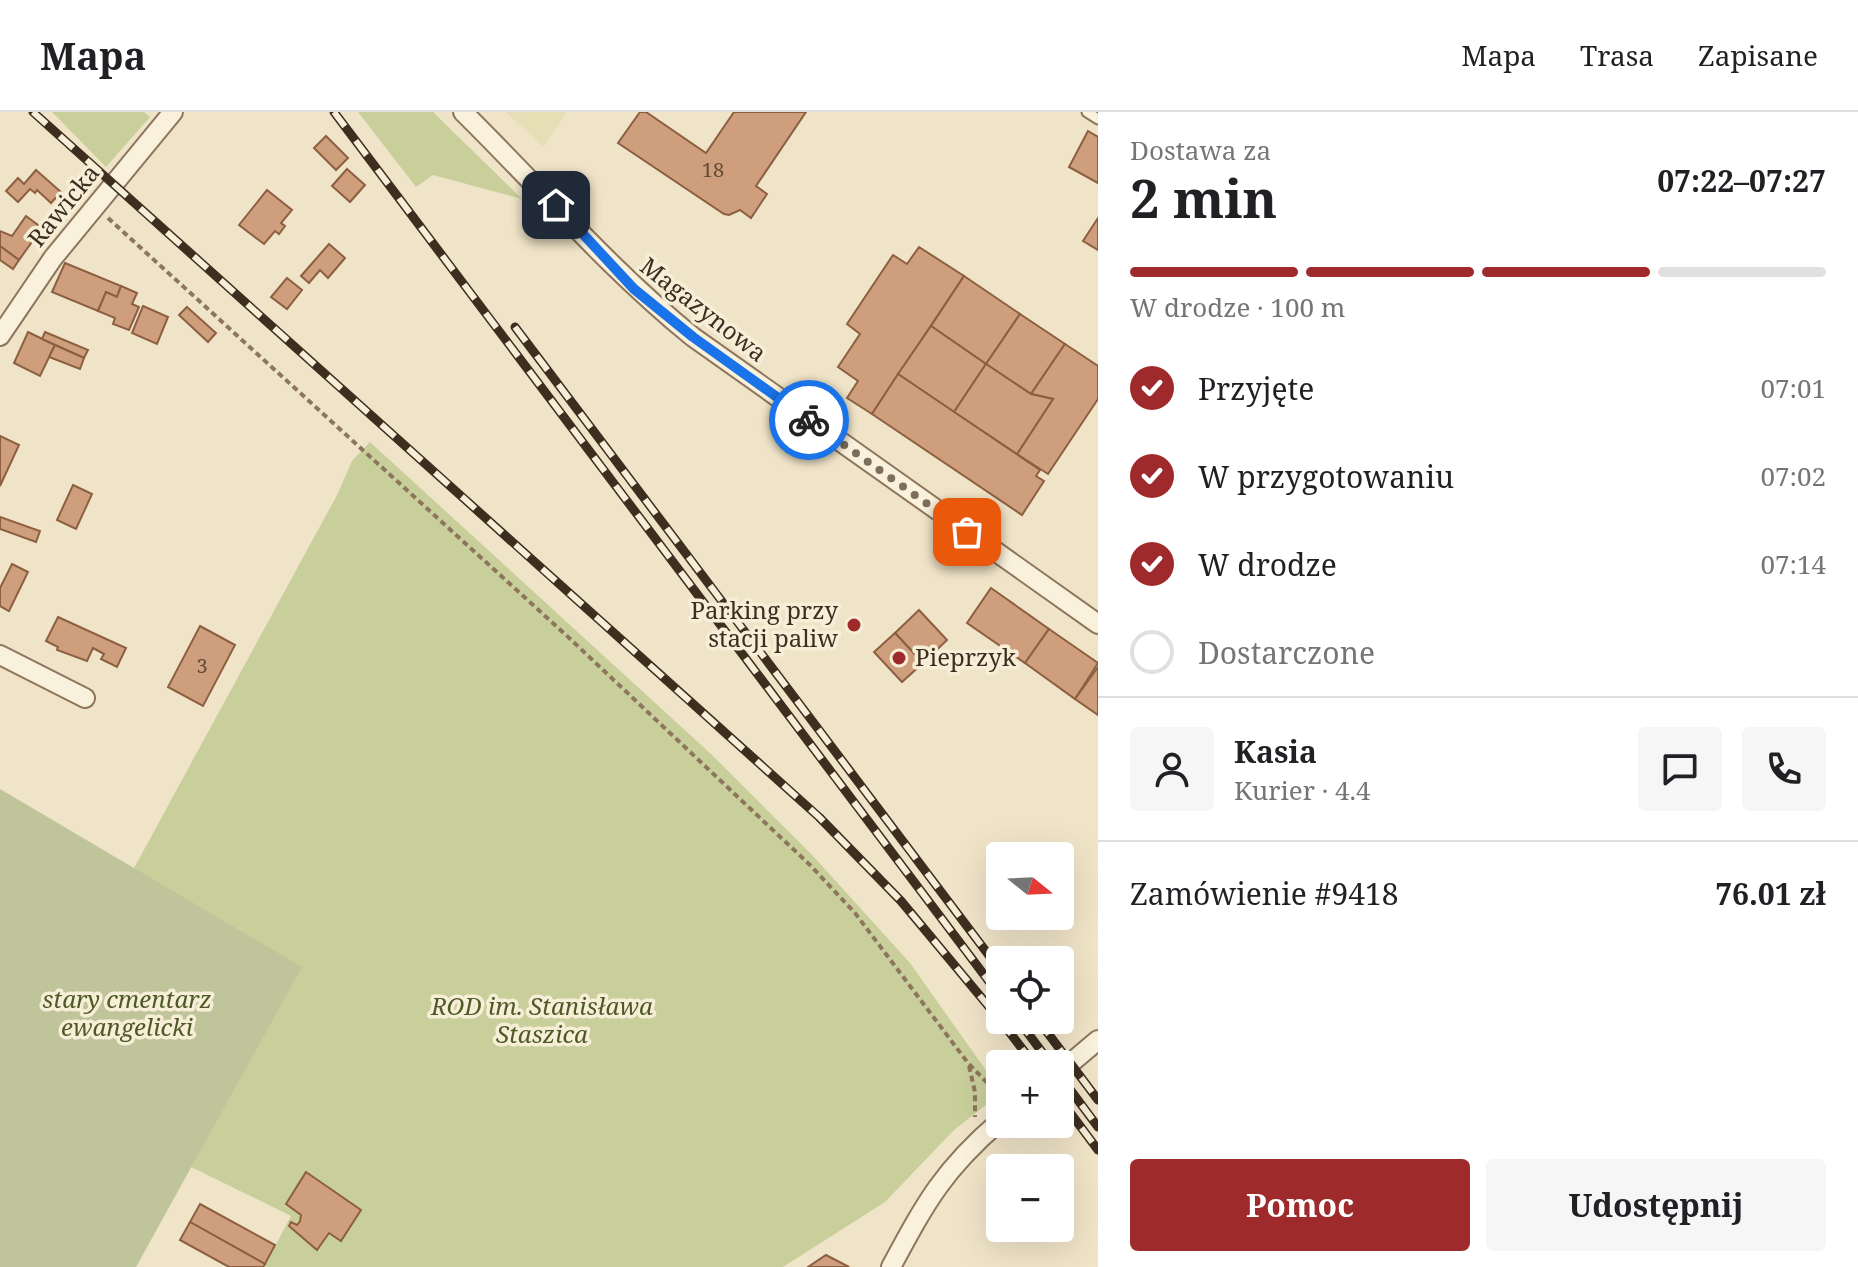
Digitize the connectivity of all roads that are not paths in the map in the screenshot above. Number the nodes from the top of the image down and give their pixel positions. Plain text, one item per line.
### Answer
1 (173, 112) edge
2 (463, 112) edge
3 (1087, 112) edge
4 (1098, 119) edge
5 (0, 336) edge
6 (1098, 624) edge
7 (0, 655) edge
8 (85, 698) dead end
9 (1098, 1040) edge
10 (1074, 1060) edge
11 (986, 1133) edge
12 (891, 1267) edge

1 - 5 street, Rawicka
2 - 6 street, Magazynowa
3 - 4 lane
7 - 8 street
9 - 10 street
11 - 12 street

